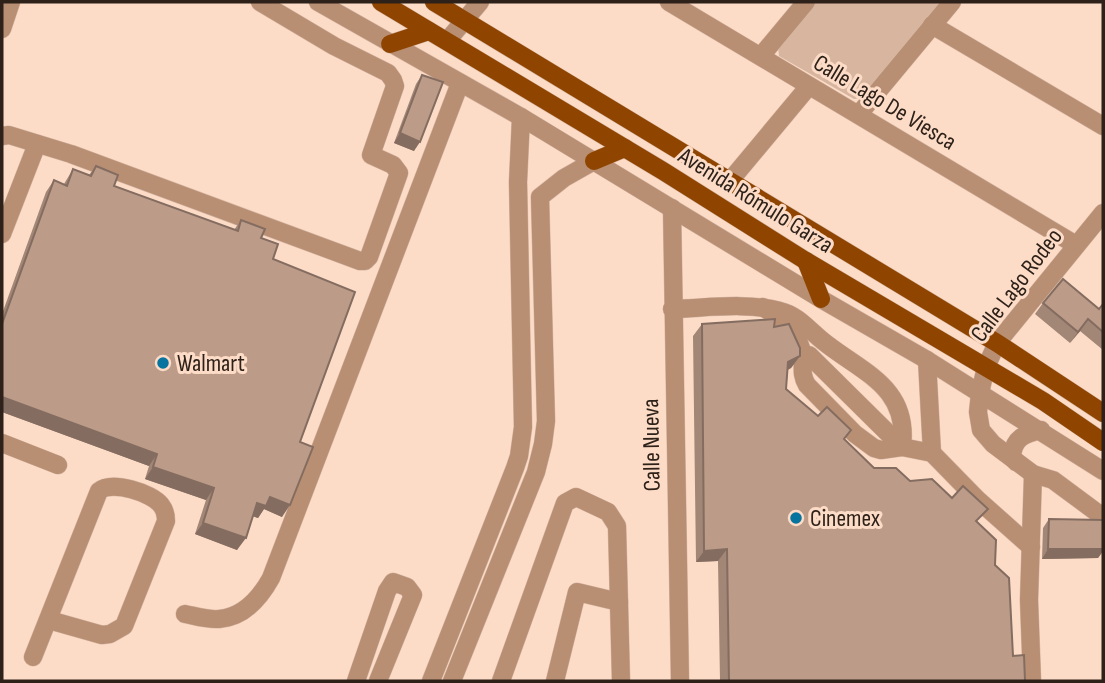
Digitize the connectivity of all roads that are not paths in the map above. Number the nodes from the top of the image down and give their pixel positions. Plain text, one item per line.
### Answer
1 (11, 2) edge
2 (260, 2) edge
3 (381, 2) edge
4 (437, 2) edge
5 (480, 2) edge
6 (669, 2) edge
7 (806, 2) edge
8 (952, 2) edge
9 (320, 3) edge
10 (290, 20) junction
11 (465, 22) junction
12 (932, 25) junction
13 (2, 29) edge
14 (429, 31) junction
15 (447, 41) junction
16 (390, 44) junction
17 (761, 56) junction
18 (460, 83) junction
19 (808, 86) junction
20 (859, 114) junction
21 (521, 117) junction
22 (1103, 126) edge
23 (4, 133) edge
24 (37, 144) junction
25 (625, 148) junction
26 (594, 160) junction
27 (729, 182) junction
28 (519, 195) junction
29 (540, 197) junction
30 (672, 208) junction
31 (1103, 213) edge
32 (2, 234) edge
33 (1076, 245) junction
34 (806, 261) junction
35 (821, 299) junction
36 (763, 307) junction
37 (672, 309) junction
38 (997, 343) junction
39 (828, 345) junction
40 (806, 356) junction
41 (928, 360) junction
42 (986, 367) junction
43 (980, 393) junction
44 (1103, 413) edge
45 (523, 427) junction
46 (1041, 430) junction
47 (545, 434) junction
48 (2, 443) edge
49 (1103, 443) edge
50 (902, 447) junction
51 (932, 453) junction
52 (1016, 462) junction
53 (58, 465) dead end
54 (1103, 471) edge
55 (1033, 474) junction
56 (1103, 517) edge
57 (1031, 547) junction
58 (619, 602) junction
59 (185, 614) dead end
60 (49, 620) junction
61 (33, 656) dead end
62 (356, 681) edge
63 (378, 681) edge
64 (430, 681) edge
65 (452, 681) edge
66 (501, 681) edge
67 (555, 681) edge
68 (621, 681) edge
69 (680, 681) edge
70 (1032, 681) edge

1 - 13 street
2 - 10 street
3 - 14 main road, Avenida Rómulo Garza
4 - 11 main road, Avenida Rómulo Garza
5 - 11 street
6 - 17 street, Calle Lago De Viesca
7 - 17 street
8 - 12 street
9 - 10 street
9 - 16 street
10 - 24 street
11 - 15 street
11 - 27 main road, Avenida Rómulo Garza
12 - 20 street
12 - 22 street
14 - 15 main road, Avenida Rómulo Garza
14 - 16 main road
15 - 25 main road, Avenida Rómulo Garza
16 - 18 street
17 - 19 street, Calle Lago De Viesca
18 - 21 street
18 - 59 street
19 - 20 street, Calle Lago De Viesca
19 - 27 street
20 - 33 street, Calle Lago De Viesca
21 - 26 street
21 - 28 street
23 - 24 street
24 - 32 street
25 - 26 main road
25 - 34 main road, Avenida Rómulo Garza
26 - 29 street
26 - 30 street
27 - 38 main road, Avenida Rómulo Garza
28 - 29 street
28 - 45 street
29 - 47 street
30 - 35 street
30 - 37 street, Calle Nueva
31 - 33 street, Calle Lago Rodeo
33 - 38 street, Calle Lago Rodeo
34 - 35 main road
34 - 42 main road, Avenida Rómulo Garza
35 - 41 street
36 - 37 street
36 - 39 street
36 - 40 street
37 - 69 street, Calle Nueva
38 - 42 street, Calle Lago Rodeo
38 - 44 main road, Avenida Rómulo Garza
39 - 40 street
39 - 50 street
40 - 50 street
41 - 43 street
41 - 51 street
42 - 43 street, Calle Lago Rodeo
42 - 49 main road, Avenida Rómulo Garza
43 - 46 street
43 - 52 street, Calle Lago Rodeo
45 - 47 street
45 - 64 street
46 - 52 street
46 - 54 street
47 - 65 street
48 - 53 street
50 - 51 street
51 - 57 street
52 - 55 street, Calle Lago Rodeo
55 - 56 street, Calle Lago Rodeo
55 - 57 street
57 - 70 street
58 - 66 street
58 - 67 street
58 - 68 street
60 - 60 street
60 - 61 street
62 - 63 street

